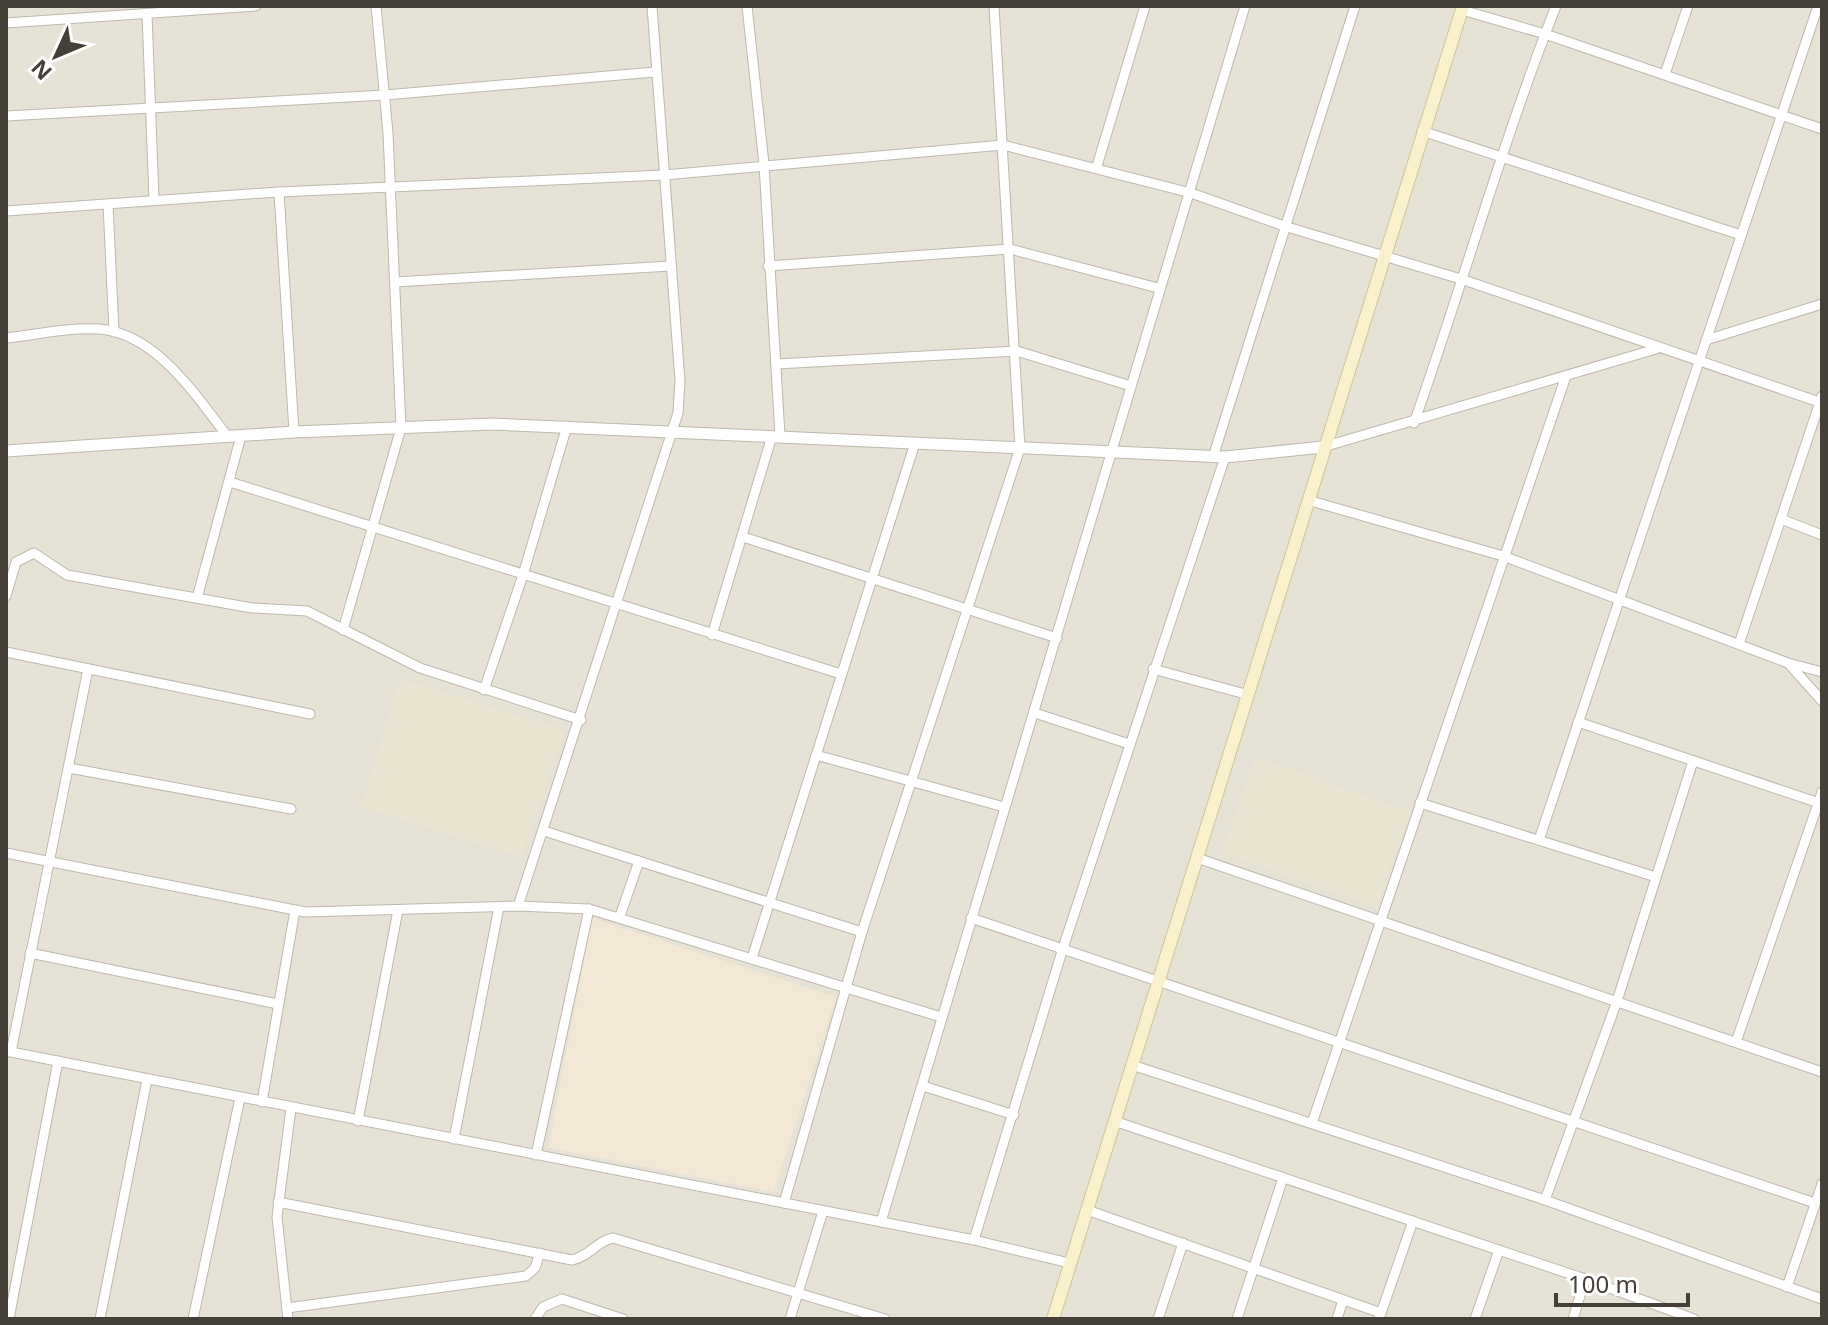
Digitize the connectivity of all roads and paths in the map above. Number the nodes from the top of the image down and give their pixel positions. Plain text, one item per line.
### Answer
1 (256, 6) edge
2 (376, 6) edge
3 (652, 6) edge
4 (747, 6) edge
5 (994, 6) edge
6 (1145, 6) edge
7 (1245, 6) edge
8 (1355, 6) edge
9 (1556, 6) edge
10 (1688, 6) edge
11 (1818, 6) edge
12 (1463, 8) edge
13 (165, 9) edge
14 (147, 14) junction
15 (6, 23) edge
16 (1545, 34) junction
17 (655, 72) junction
18 (1665, 74) junction
19 (385, 95) junction
20 (150, 107) junction
21 (1782, 115) junction
22 (6, 116) edge
23 (1822, 129) edge
24 (1422, 131) junction
25 (1003, 145) junction
26 (1499, 156) junction
27 (764, 164) junction
28 (1097, 166) junction
29 (664, 175) junction
30 (391, 187) junction
31 (279, 192) junction
32 (1191, 193) junction
33 (154, 200) junction
34 (108, 204) junction
35 (6, 211) edge
36 (1284, 226) junction
37 (1741, 235) junction
38 (1010, 249) junction
39 (1384, 255) junction
40 (671, 266) junction
41 (768, 266) junction
42 (1464, 280) junction
43 (395, 282) junction
44 (1158, 288) junction
45 (1822, 304) edge
46 (114, 332) junction
47 (6, 338) edge
48 (1706, 340) junction
49 (1656, 349) junction
50 (1017, 351) junction
51 (1699, 363) junction
52 (776, 364) junction
53 (1566, 376) junction
54 (1131, 386) junction
55 (1821, 401) edge
56 (1414, 423) junction
57 (567, 426) junction
58 (401, 428) junction
59 (673, 431) junction
60 (294, 432) junction
61 (241, 436) junction
62 (776, 436) junction
63 (228, 437) junction
64 (915, 443) junction
65 (1323, 447) junction
66 (1020, 448) junction
67 (6, 451) edge
68 (1113, 452) junction
69 (1219, 457) junction
70 (230, 482) junction
71 (1311, 501) junction
72 (1781, 519) junction
73 (373, 528) junction
74 (1822, 535) edge
75 (743, 537) junction
76 (1503, 556) junction
77 (523, 575) junction
78 (873, 578) junction
79 (6, 596) edge
80 (197, 598) junction
81 (1620, 598) junction
82 (617, 605) junction
83 (967, 610) junction
84 (343, 630) junction
85 (712, 635) junction
86 (1057, 638) junction
87 (1739, 644) junction
88 (6, 652) edge
89 (1788, 663) junction
90 (88, 669) junction
91 (1153, 669) junction
92 (1822, 672) edge
93 (841, 674) junction
94 (484, 690) junction
95 (1249, 695) junction
96 (1822, 701) edge
97 (1035, 713) junction
98 (310, 714) dead end
99 (581, 720) junction
100 (1578, 722) junction
101 (1129, 744) junction
102 (816, 755) junction
103 (1693, 761) junction
104 (69, 768) junction
105 (910, 781) junction
106 (1822, 792) edge
107 (1420, 803) junction
108 (1820, 804) edge
109 (1004, 807) junction
110 (291, 809) dead end
111 (544, 831) junction
112 (1539, 840) junction
113 (6, 853) edge
114 (1197, 858) junction
115 (639, 861) junction
116 (48, 862) junction
117 (1656, 877) junction
118 (770, 901) junction
119 (518, 906) junction
120 (499, 907) junction
121 (589, 909) junction
122 (295, 910) junction
123 (398, 910) junction
124 (620, 916) junction
125 (971, 918) junction
126 (1381, 921) junction
127 (862, 932) junction
128 (1063, 948) junction
129 (30, 953) junction
130 (752, 958) junction
131 (1158, 979) junction
132 (846, 988) junction
133 (1617, 1001) junction
134 (278, 1004) junction
135 (941, 1017) junction
136 (1339, 1042) junction
137 (1736, 1042) junction
138 (8, 1052) edge
139 (58, 1061) junction
140 (1132, 1065) junction
141 (1822, 1072) edge
142 (147, 1080) junction
143 (923, 1086) junction
144 (240, 1098) junction
145 (262, 1102) junction
146 (291, 1108) junction
147 (1014, 1115) junction
148 (358, 1121) junction
149 (1114, 1121) junction
150 (1573, 1121) junction
151 (1312, 1123) junction
152 (454, 1139) junction
153 (536, 1155) junction
154 (1283, 1178) junction
155 (1822, 1184) edge
156 (1545, 1200) junction
157 (278, 1202) junction
158 (784, 1203) junction
159 (1815, 1203) junction
160 (1087, 1210) junction
161 (823, 1211) junction
162 (1413, 1221) junction
163 (881, 1222) junction
164 (974, 1240) junction
165 (1183, 1243) junction
166 (1499, 1250) junction
167 (540, 1253) junction
168 (1069, 1263) junction
169 (1253, 1268) junction
170 (1585, 1279) junction
171 (1787, 1287) junction
172 (798, 1292) junction
173 (1822, 1299) edge
174 (1343, 1300) junction
175 (287, 1308) junction
176 (1380, 1316) edge
177 (9, 1319) edge
178 (100, 1319) edge
179 (193, 1319) edge
180 (288, 1319) edge
181 (535, 1319) edge
182 (623, 1319) edge
183 (790, 1319) edge
184 (885, 1319) edge
185 (1053, 1319) edge
186 (1158, 1319) edge
187 (1237, 1319) edge
188 (1337, 1319) edge
189 (1475, 1319) edge
190 (1573, 1319) edge
191 (1694, 1319) edge

1 - 13 street
2 - 19 street
3 - 17 street
4 - 27 street
5 - 25 street
6 - 28 street
7 - 32 street
8 - 36 street
9 - 16 street
10 - 18 street
11 - 21 street
12 - 16 street
12 - 24 main road
13 - 14 street
14 - 15 street
14 - 20 street
16 - 18 street
16 - 26 street
17 - 19 street
17 - 29 street
18 - 21 street
19 - 20 street
19 - 30 street
20 - 22 street
20 - 33 street
21 - 23 street
21 - 37 street
24 - 26 street
24 - 39 main road
25 - 27 street
25 - 28 street
25 - 38 street
26 - 37 street
26 - 42 street
27 - 29 street
27 - 41 street
28 - 32 street
29 - 30 street
29 - 40 street
30 - 31 street
30 - 43 street
31 - 33 street
31 - 60 street
32 - 36 street
32 - 44 street
33 - 34 street
34 - 35 street
34 - 46 street
36 - 39 street
36 - 69 street
37 - 48 street
38 - 41 street
38 - 44 street
38 - 50 street
39 - 42 street
39 - 65 main road
40 - 43 street
40 - 59 street
41 - 52 street
42 - 49 street
42 - 56 street
43 - 58 street
44 - 54 street
45 - 48 street
46 - 47 street
46 - 63 street
48 - 51 street
49 - 51 street
49 - 53 street
50 - 52 street
50 - 54 street
50 - 66 street
51 - 55 street
51 - 81 street
52 - 62 street
53 - 56 street
53 - 76 street
54 - 68 street
55 - 72 street
56 - 65 street
57 - 58 street
57 - 59 street
57 - 77 street
58 - 60 street
58 - 73 street
59 - 62 street
59 - 82 street
60 - 61 street
61 - 63 street
61 - 70 street
62 - 64 street
62 - 75 street
63 - 67 street
64 - 66 street
64 - 78 street
65 - 69 street
65 - 71 main road
66 - 68 street
66 - 83 street
68 - 69 street
68 - 86 street
69 - 91 street
70 - 73 street
70 - 80 street
71 - 76 street
71 - 95 main road
72 - 74 street
72 - 87 street
73 - 77 street
73 - 84 street
75 - 78 street
75 - 85 street
76 - 81 street
76 - 107 street
77 - 82 street
77 - 94 street
78 - 83 street
78 - 93 street
79 - 80 street
80 - 84 street
81 - 87 street
81 - 100 street
82 - 85 street
82 - 99 street
83 - 86 street
83 - 105 street
84 - 94 street
85 - 93 street
86 - 97 street
87 - 89 street
88 - 90 street
89 - 92 street
89 - 96 street
90 - 98 street
90 - 104 street
91 - 95 street
91 - 101 street
93 - 102 street
94 - 99 street
95 - 114 main road
97 - 101 street
97 - 109 street
99 - 111 street
100 - 103 street
100 - 112 street
101 - 128 street
102 - 105 street
102 - 118 street
103 - 108 street
103 - 117 street
104 - 110 street
104 - 116 street
105 - 109 street
105 - 127 street
106 - 108 street
107 - 112 street
107 - 126 street
108 - 137 street
109 - 125 street
111 - 115 street
111 - 119 street
112 - 117 street
113 - 116 street
114 - 126 street
114 - 131 main road
115 - 118 street
115 - 124 street
116 - 122 street
116 - 129 street
117 - 133 street
118 - 127 street
118 - 130 street
119 - 120 street
119 - 121 street
120 - 123 street
120 - 152 street
121 - 124 street
121 - 153 street
122 - 123 street
122 - 134 street
123 - 148 street
124 - 130 street
125 - 128 street
125 - 135 street
126 - 133 street
126 - 136 street
127 - 132 street
128 - 131 street
128 - 147 street
129 - 134 street
129 - 138 street
130 - 132 street
131 - 136 street
131 - 140 main road
132 - 135 street
132 - 158 street
133 - 137 street
133 - 150 street
134 - 145 street
135 - 143 street
136 - 150 street
136 - 151 street
137 - 141 street
138 - 139 street
139 - 142 street
139 - 177 street
140 - 149 main road
140 - 151 street
142 - 144 street
142 - 178 street
143 - 147 street
143 - 163 street
144 - 145 street
144 - 179 street
145 - 146 street
146 - 148 street
146 - 157 street
147 - 164 street
148 - 152 street
149 - 154 street
149 - 160 main road
150 - 156 street
150 - 159 street
151 - 156 street
152 - 153 street
153 - 158 street
154 - 162 street
154 - 169 street
155 - 159 street
156 - 171 street
157 - 167 street
157 - 175 street
158 - 161 street
159 - 171 street
160 - 165 street
160 - 168 main road
161 - 163 street
161 - 172 street
162 - 166 street
162 - 176 street
163 - 164 street
164 - 168 street
165 - 169 street
165 - 186 street
166 - 170 street
166 - 189 street
167 - 172 street
167 - 175 street
168 - 185 main road
169 - 174 street
169 - 187 street
170 - 190 street
170 - 191 street
171 - 173 street
172 - 183 street
172 - 184 street
174 - 176 street
174 - 188 street
175 - 180 street
181 - 182 street

